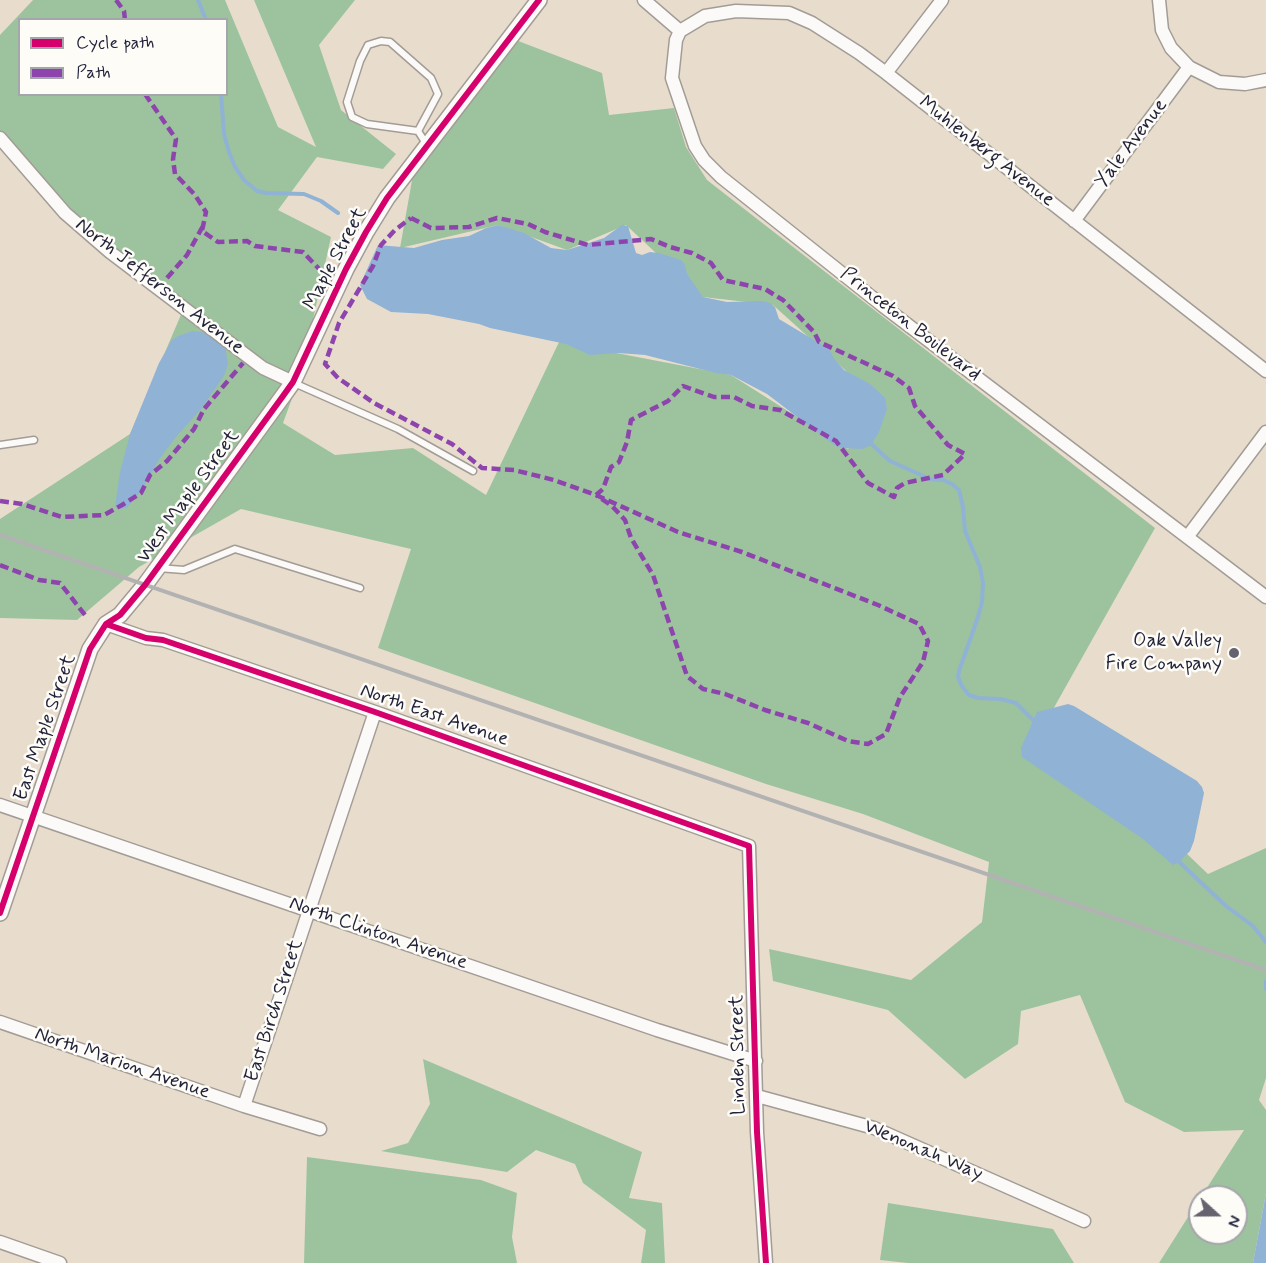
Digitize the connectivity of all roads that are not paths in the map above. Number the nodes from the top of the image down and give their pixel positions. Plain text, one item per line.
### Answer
1 (539, 0) edge
2 (644, 0) edge
3 (792, 0) edge
4 (942, 0) edge
5 (1160, 0) edge
6 (789, 13) junction
7 (680, 31) junction
8 (1190, 67) junction
9 (886, 73) junction
10 (1266, 80) edge
11 (418, 131) junction
12 (0, 138) edge
13 (427, 146) junction
14 (1074, 221) junction
15 (1266, 371) edge
16 (292, 382) junction
17 (1266, 432) edge
18 (34, 440) dead end
19 (0, 445) edge
20 (473, 471) dead end
21 (1188, 536) junction
22 (158, 567) junction
23 (360, 588) dead end
24 (1266, 597) edge
25 (106, 624) junction
26 (375, 712) junction
27 (0, 805) edge
28 (33, 816) junction
29 (749, 846) joint
30 (308, 909) junction
31 (0, 913) edge
32 (0, 1023) edge
33 (756, 1061) junction
34 (757, 1096) junction
35 (244, 1106) junction
36 (320, 1129) dead end
37 (1084, 1221) dead end
38 (0, 1242) edge
39 (60, 1263) edge
40 (766, 1263) edge

1 - 13 street, Maple Street
2 - 7 street
3 - 6 street
4 - 9 street
5 - 8 street
6 - 7 street, Muhlenberg Avenue
6 - 9 street, Muhlenberg Avenue
7 - 21 street, Princeton Boulevard
8 - 10 street
8 - 14 street, Yale Avenue
9 - 14 street, Muhlenberg Avenue
11 - 11 lane
11 - 13 lane
12 - 16 street, North Jefferson Avenue
13 - 16 street, Maple Street
14 - 15 street, Muhlenberg Avenue
16 - 20 lane, North Jefferson Avenue
16 - 22 street, West Maple Street
17 - 21 street
18 - 19 lane
21 - 24 street, Princeton Boulevard
22 - 23 lane
22 - 25 street, West Maple Street
25 - 26 street, North East Avenue
25 - 28 street, East Maple Street
26 - 29 street, North East Avenue
26 - 30 street, East Birch Street
27 - 28 street, North Clinton Avenue
28 - 30 street, North Clinton Avenue
28 - 31 street, East Maple Street
29 - 33 street, Linden Street
30 - 33 street, North Clinton Avenue
30 - 35 street, East Birch Street
32 - 35 street, North Marion Avenue
33 - 34 street, Linden Street
34 - 37 street, Wenonah Way
34 - 40 street, Linden Street
35 - 36 street, North Marion Avenue
38 - 39 street

